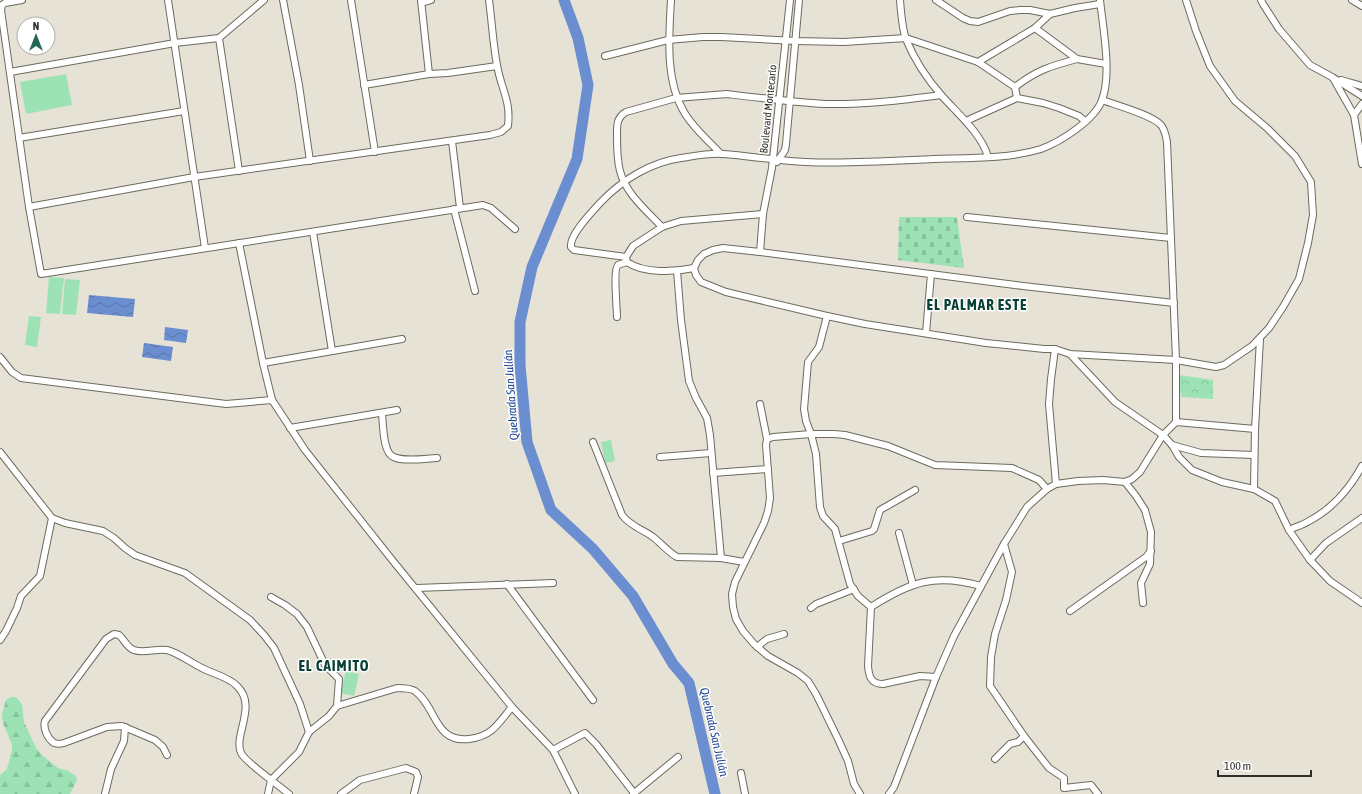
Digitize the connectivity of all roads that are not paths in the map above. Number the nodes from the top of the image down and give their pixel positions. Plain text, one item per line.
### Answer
1 (22, 0) edge
2 (168, 0) edge
3 (264, 0) edge
4 (283, 0) edge
5 (351, 0) edge
6 (431, 0) edge
7 (488, 0) edge
8 (671, 0) edge
9 (790, 0) edge
10 (799, 0) edge
11 (900, 0) edge
12 (936, 0) edge
13 (1186, 0) edge
14 (1262, 0) edge
15 (1352, 0) edge
16 (422, 1) edge
17 (1100, 2) edge
18 (1362, 6) edge
19 (1050, 14) junction
20 (1035, 28) junction
21 (219, 38) junction
22 (906, 38) junction
23 (668, 40) junction
24 (786, 40) junction
25 (796, 41) junction
26 (175, 43) junction
27 (605, 56) dead end
28 (1077, 58) junction
29 (978, 62) junction
30 (1106, 64) junction
31 (497, 66) junction
32 (10, 72) junction
33 (429, 74) junction
34 (1332, 77) junction
35 (364, 85) junction
36 (1362, 86) edge
37 (1015, 87) junction
38 (941, 95) junction
39 (1362, 96) edge
40 (676, 98) junction
41 (1017, 98) junction
42 (780, 100) junction
43 (1102, 100) junction
44 (790, 101) junction
45 (1362, 104) edge
46 (184, 111) junction
47 (1354, 115) junction
48 (966, 121) junction
49 (1086, 121) junction
50 (19, 138) junction
51 (452, 140) junction
52 (374, 152) junction
53 (721, 154) junction
54 (988, 156) junction
55 (776, 160) junction
56 (310, 161) junction
57 (1362, 164) edge
58 (239, 171) junction
59 (194, 177) junction
60 (624, 182) junction
61 (29, 207) junction
62 (457, 208) junction
63 (763, 214) junction
64 (967, 217) dead end
65 (662, 227) junction
66 (515, 229) dead end
67 (313, 232) junction
68 (1171, 238) junction
69 (240, 243) junction
70 (204, 248) junction
71 (760, 252) junction
72 (626, 260) junction
73 (694, 268) junction
74 (677, 271) junction
75 (931, 274) junction
76 (475, 291) dead end
77 (1174, 303) junction
78 (827, 316) junction
79 (617, 317) dead end
80 (926, 333) junction
81 (402, 339) dead end
82 (1260, 339) junction
83 (1055, 349) junction
84 (332, 351) junction
85 (1070, 354) junction
86 (0, 357) edge
87 (1176, 360) junction
88 (263, 363) junction
89 (272, 400) junction
90 (760, 404) dead end
91 (397, 410) dead end
92 (382, 413) junction
93 (1176, 422) junction
94 (290, 428) junction
95 (1255, 429) junction
96 (811, 434) junction
97 (1163, 435) junction
98 (767, 439) junction
99 (593, 442) dead end
100 (1172, 445) junction
101 (0, 452) edge
102 (711, 453) junction
103 (1254, 455) junction
104 (660, 457) dead end
105 (437, 458) dead end
106 (1362, 466) edge
107 (768, 469) junction
108 (713, 473) junction
109 (1125, 482) junction
110 (1056, 484) junction
111 (1047, 489) junction
112 (1254, 489) junction
113 (915, 490) dead end
114 (52, 518) junction
115 (1362, 518) edge
116 (1289, 530) junction
117 (899, 533) dead end
118 (839, 541) junction
119 (1004, 544) junction
120 (1151, 551) junction
121 (721, 558) junction
122 (1310, 560) junction
123 (744, 562) junction
124 (553, 583) dead end
125 (506, 584) junction
126 (913, 585) junction
127 (981, 586) junction
128 (416, 588) junction
129 (854, 589) junction
130 (271, 596) dead end
131 (1143, 602) dead end
132 (1362, 604) edge
133 (871, 607) junction
134 (811, 608) dead end
135 (1070, 611) dead end
136 (784, 634) dead end
137 (0, 640) edge
138 (757, 647) junction
139 (936, 677) junction
140 (593, 700) dead end
141 (336, 706) junction
142 (512, 707) junction
143 (125, 727) junction
144 (309, 732) junction
145 (1024, 736) junction
146 (553, 750) junction
147 (167, 755) dead end
148 (678, 757) dead end
149 (995, 759) dead end
150 (741, 773) dead end
151 (271, 780) junction
152 (105, 794) edge
153 (268, 794) edge
154 (289, 794) edge
155 (341, 794) edge
156 (414, 794) edge
157 (575, 794) edge
158 (633, 794) edge
159 (745, 794) edge
160 (860, 794) edge
161 (889, 794) edge
162 (1098, 794) edge

1 - 32 street
2 - 26 street
3 - 21 street
4 - 56 street
5 - 35 street
6 - 16 street
7 - 31 street
8 - 23 street
9 - 24 street, Boulevard Montecarlo
10 - 25 street, Boulevard Montecarlo
11 - 22 street
12 - 19 street
13 - 82 street
14 - 34 street
15 - 18 street
16 - 33 street
17 - 19 street
17 - 30 street
19 - 20 street
20 - 28 street
20 - 29 street
21 - 26 street
21 - 58 street
22 - 25 street
22 - 29 street
22 - 38 street
23 - 24 street
23 - 27 street
23 - 40 street
24 - 25 street
24 - 42 street, Boulevard Montecarlo
25 - 44 street, Boulevard Montecarlo
26 - 32 street
26 - 46 street
28 - 30 street
28 - 37 street
29 - 37 street
30 - 43 street
31 - 33 street
31 - 51 street
32 - 50 street
33 - 35 street
34 - 36 street
34 - 39 street
34 - 47 street
35 - 52 street
37 - 41 street
38 - 44 street
38 - 48 street
40 - 42 street
40 - 53 street
40 - 60 street
41 - 48 street
41 - 49 street
42 - 44 street
42 - 55 street, Boulevard Montecarlo
43 - 49 street
43 - 68 street
44 - 55 street, Boulevard Montecarlo
45 - 47 street
46 - 50 street
46 - 59 street
47 - 57 street
48 - 54 street
49 - 54 street
50 - 61 street
51 - 52 street
51 - 62 street
52 - 56 street
53 - 55 street
53 - 60 street
54 - 55 street
55 - 63 street, Boulevard Montecarlo
56 - 58 street
58 - 59 street
59 - 61 street
59 - 70 street
60 - 65 street
60 - 72 street
61 - 70 street
62 - 66 street
62 - 67 street
62 - 76 street
63 - 65 street
63 - 71 street, Boulevard Montecarlo
64 - 68 street
65 - 72 street
67 - 69 street
67 - 84 street
68 - 77 street
69 - 70 street
69 - 88 street
71 - 73 street
71 - 75 street
72 - 74 street
72 - 79 street
73 - 74 street
73 - 78 street
74 - 102 street
75 - 77 street
75 - 80 street
77 - 87 street
78 - 80 street
78 - 96 street
80 - 83 street
81 - 84 street
82 - 87 street
82 - 95 street
83 - 85 street
83 - 110 street
84 - 88 street
85 - 87 street
85 - 97 street
86 - 89 street
87 - 93 street
88 - 89 street
89 - 94 street
90 - 98 street
91 - 92 street
92 - 94 street
92 - 105 street
93 - 95 street
93 - 97 street
94 - 128 street
95 - 103 street
96 - 98 street
96 - 111 street
96 - 118 street
97 - 100 street
97 - 109 street
98 - 107 street
99 - 121 street
100 - 103 street
100 - 112 street
101 - 114 street
102 - 104 street
102 - 108 street
103 - 112 street
106 - 116 street
107 - 108 street
107 - 123 street
108 - 121 street
109 - 110 street
109 - 120 street
110 - 111 street
111 - 119 street
112 - 116 street
113 - 118 street
114 - 137 street
114 - 144 street
115 - 122 street
116 - 122 street
117 - 126 street
118 - 129 street
119 - 127 street
119 - 145 street
120 - 131 street
120 - 135 street
121 - 123 street
122 - 132 street
123 - 138 street
124 - 125 street
125 - 128 street
125 - 140 street
126 - 127 street
126 - 133 street
127 - 139 street
128 - 142 street
129 - 133 street
129 - 134 street
130 - 141 street
133 - 139 street
136 - 138 street
138 - 160 street
139 - 161 street
141 - 142 street
141 - 144 street
142 - 146 street
143 - 147 street
143 - 151 street
143 - 152 street
144 - 151 street
145 - 149 street
145 - 162 street
146 - 157 street
146 - 158 street
148 - 158 street
150 - 159 street
151 - 153 street
151 - 154 street
155 - 156 street

